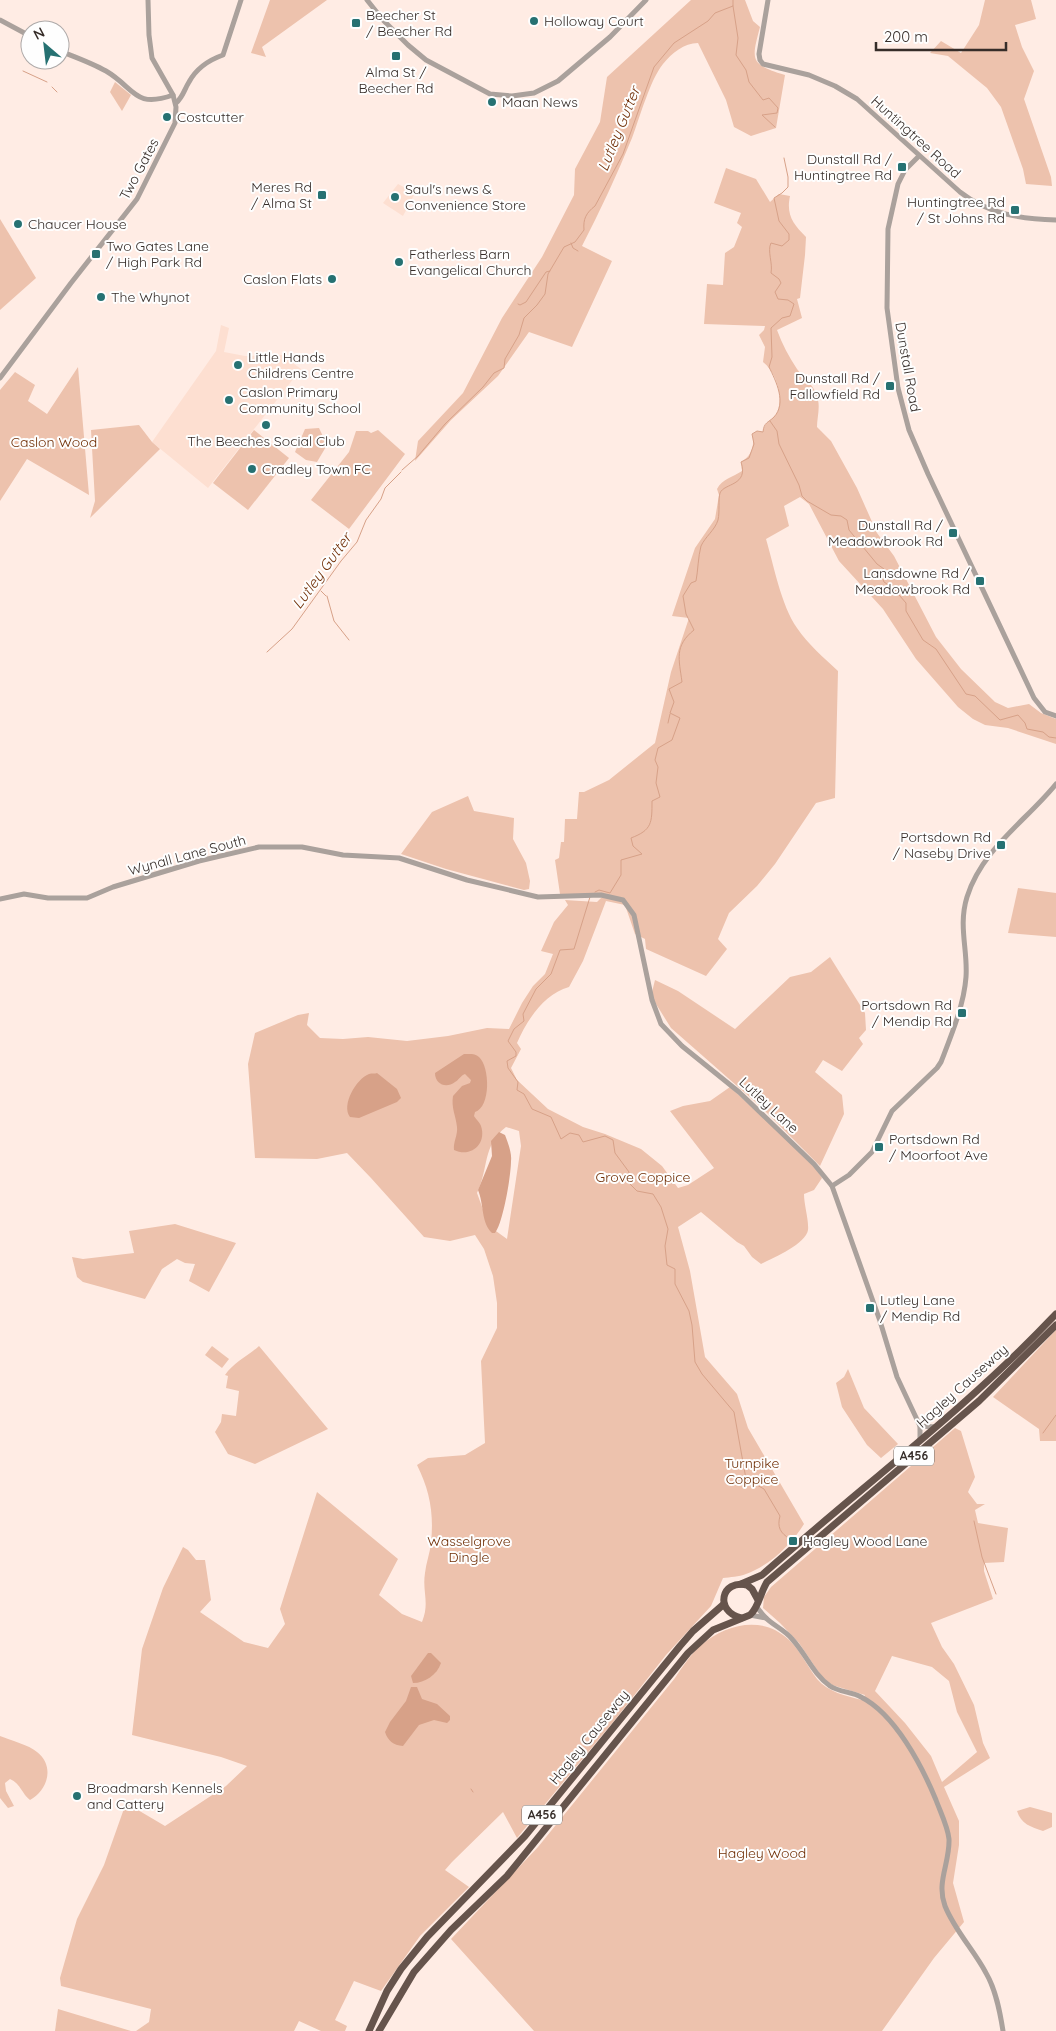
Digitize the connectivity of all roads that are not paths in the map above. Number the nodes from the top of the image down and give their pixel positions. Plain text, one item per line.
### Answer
1 (148, 0) edge
2 (241, 0) edge
3 (367, 0) edge
4 (646, 0) edge
5 (768, 0) edge
6 (0, 20) edge
7 (20, 31) edge
8 (70, 55) edge
9 (173, 95) junction
10 (176, 103) junction
11 (920, 156) junction
12 (1056, 220) edge
13 (0, 378) edge
14 (1056, 716) edge
15 (1056, 784) edge
16 (532, 896) joint
17 (0, 899) edge
18 (832, 1186) junction
19 (1056, 1314) edge
20 (1056, 1325) edge
21 (920, 1426) junction
22 (936, 1427) junction
23 (920, 1440) junction
24 (741, 1584) junction
25 (757, 1603) junction
26 (724, 1604) junction
27 (750, 1615) junction
28 (741, 1618) junction
29 (766, 1618) junction
30 (369, 2031) edge
31 (379, 2031) edge
32 (1003, 2031) edge

1 - 9 street
2 - 10 street, Two Gates
3 - 4 street
5 - 11 street, Huntingtree Road
6 - 7 street
8 - 9 street
9 - 10 street
10 - 13 street, Two Gates
11 - 12 street, Huntingtree Road
11 - 14 street, Dunstall Road
15 - 18 street
16 - 17 street, Wynall Lane South
16 - 18 street, Lutley Lane
18 - 21 street, Lutley Lane
19 - 22 highway, Hagley Causeway / A456
20 - 25 highway, Hagley Causeway / A456
21 - 22 street
21 - 23 street, Lutley Lane
22 - 23 highway, Hagley Causeway / A456
23 - 24 highway, Hagley Causeway / A456
24 - 25 highway
24 - 26 highway
25 - 27 highway
25 - 29 street
26 - 28 highway
26 - 30 highway, Hagley Causeway / A456
27 - 28 highway
27 - 29 street
28 - 31 highway, Hagley Causeway / A456
29 - 32 street

